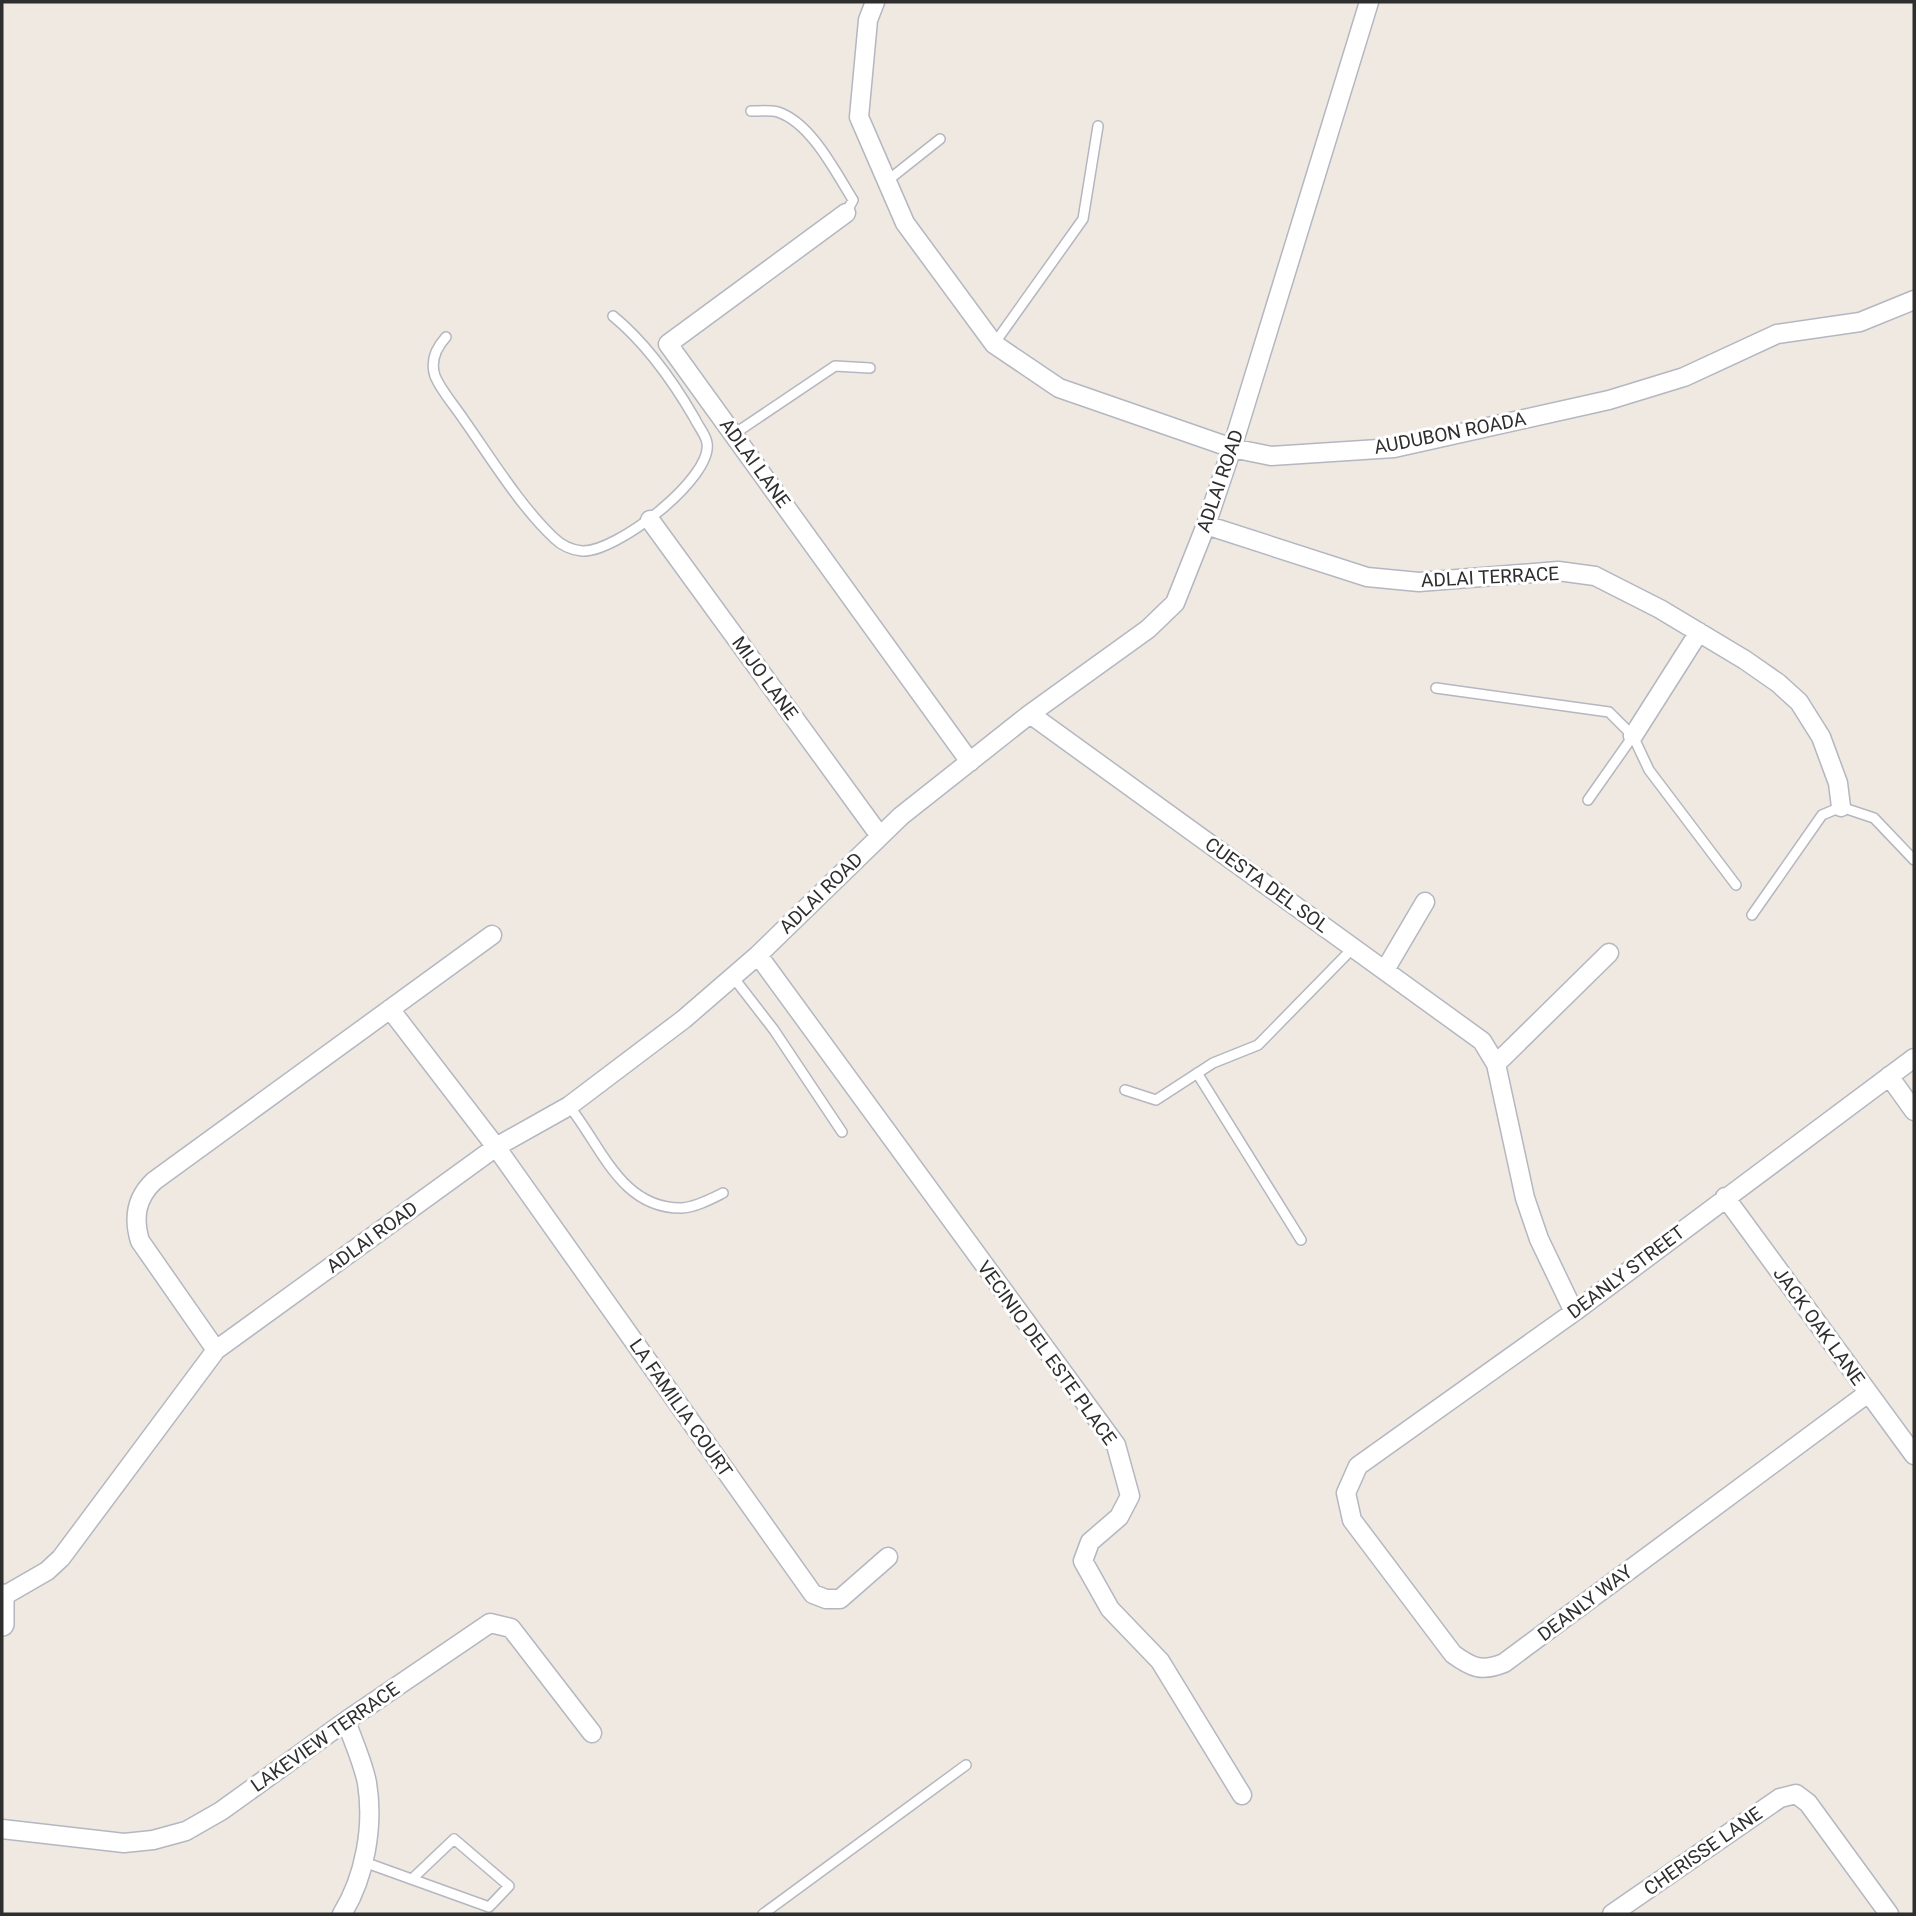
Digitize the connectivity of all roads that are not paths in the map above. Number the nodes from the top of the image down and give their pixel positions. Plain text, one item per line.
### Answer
1 (875, 2) edge
2 (1369, 2) edge
3 (751, 111) dead end
4 (1098, 126) dead end
5 (940, 139) dead end
6 (886, 182) junction
7 (846, 213) joint
8 (1914, 300) edge
9 (613, 316) dead end
10 (446, 337) dead end
11 (994, 344) junction
12 (870, 368) dead end
13 (734, 434) junction
14 (1232, 448) junction
15 (650, 520) junction
16 (1206, 525) junction
17 (1699, 632) junction
18 (1436, 688) dead end
19 (1030, 714) junction
20 (1633, 736) junction
21 (970, 762) junction
22 (1588, 800) dead end
23 (1841, 807) junction
24 (880, 836) junction
25 (1914, 860) edge
26 (1736, 885) dead end
27 (1425, 902) dead end
28 (1752, 915) dead end
29 (492, 935) dead end
30 (1353, 948) junction
31 (1609, 953) dead end
32 (758, 955) junction
33 (1385, 970) junction
34 (733, 977) junction
35 (390, 1009) junction
36 (1914, 1058) edge
37 (1496, 1064) junction
38 (1197, 1073) junction
39 (1889, 1076) junction
40 (1125, 1090) dead end
41 (569, 1106) junction
42 (1914, 1111) edge
43 (842, 1132) dead end
44 (496, 1147) junction
45 (723, 1194) dead end
46 (1725, 1197) junction
47 (1301, 1240) dead end
48 (1574, 1312) junction
49 (216, 1350) junction
50 (1868, 1393) junction
51 (1914, 1455) edge
52 (1346, 1493) joint
53 (888, 1558) dead end
54 (2, 1597) edge
55 (2, 1624) edge
56 (346, 1721) junction
57 (592, 1733) dead end
58 (966, 1765) dead end
59 (1242, 1795) dead end
60 (2, 1829) edge
61 (364, 1861) junction
62 (412, 1879) junction
63 (342, 1914) edge
64 (763, 1914) edge
65 (1612, 1914) edge
66 (1889, 1914) edge

1 - 6 street, AUDUBON ROADA
2 - 14 street, ADLAI ROAD
3 - 7 lane
4 - 11 lane
5 - 6 lane
6 - 11 street, AUDUBON ROADA
7 - 13 street, ADLAI LANE
8 - 14 street, AUDUBON ROADA
9 - 15 lane
10 - 15 lane
11 - 14 street, AUDUBON ROADA
12 - 13 lane
13 - 21 street, ADLAI LANE
14 - 16 street, ADLAI ROAD
15 - 24 street, MIJO LANE
16 - 17 street, ADLAI TERRACE
16 - 19 street, ADLAI ROAD
17 - 20 street
17 - 23 street, ADLAI TERRACE
18 - 20 lane
19 - 21 street, ADLAI ROAD
19 - 30 street, CUESTA DEL SOL
20 - 22 lane
20 - 26 lane
21 - 24 street, ADLAI ROAD
23 - 25 lane
23 - 28 lane
24 - 32 street, ADLAI ROAD
27 - 33 street
29 - 35 street
30 - 33 street, CUESTA DEL SOL
30 - 38 lane
31 - 37 street
32 - 34 street, ADLAI ROAD
32 - 59 street, VECINIO DEL ESTE PLACE
33 - 37 street, CUESTA DEL SOL
34 - 41 street, ADLAI ROAD
34 - 43 lane
35 - 44 street, LA FAMILIA COURT
35 - 49 street
36 - 39 street, DEANLY STREET
37 - 48 street, CUESTA DEL SOL
38 - 40 lane
38 - 47 lane
39 - 42 street
39 - 46 street, DEANLY STREET
41 - 44 street, ADLAI ROAD
41 - 45 lane
44 - 49 street, ADLAI ROAD
44 - 53 street, LA FAMILIA COURT
46 - 48 street, DEANLY STREET
46 - 50 street, JACK OAK LANE
48 - 52 street, DEANLY STREET
49 - 54 street, ADLAI ROAD
50 - 51 street, JACK OAK LANE
50 - 52 street, DEANLY WAY
54 - 55 street
56 - 57 street, LAKEVIEW TERRACE
56 - 60 street, LAKEVIEW TERRACE
56 - 61 street
58 - 64 lane
61 - 62 lane
61 - 63 street
62 - 62 lane
65 - 66 street, CHERISSE LANE

